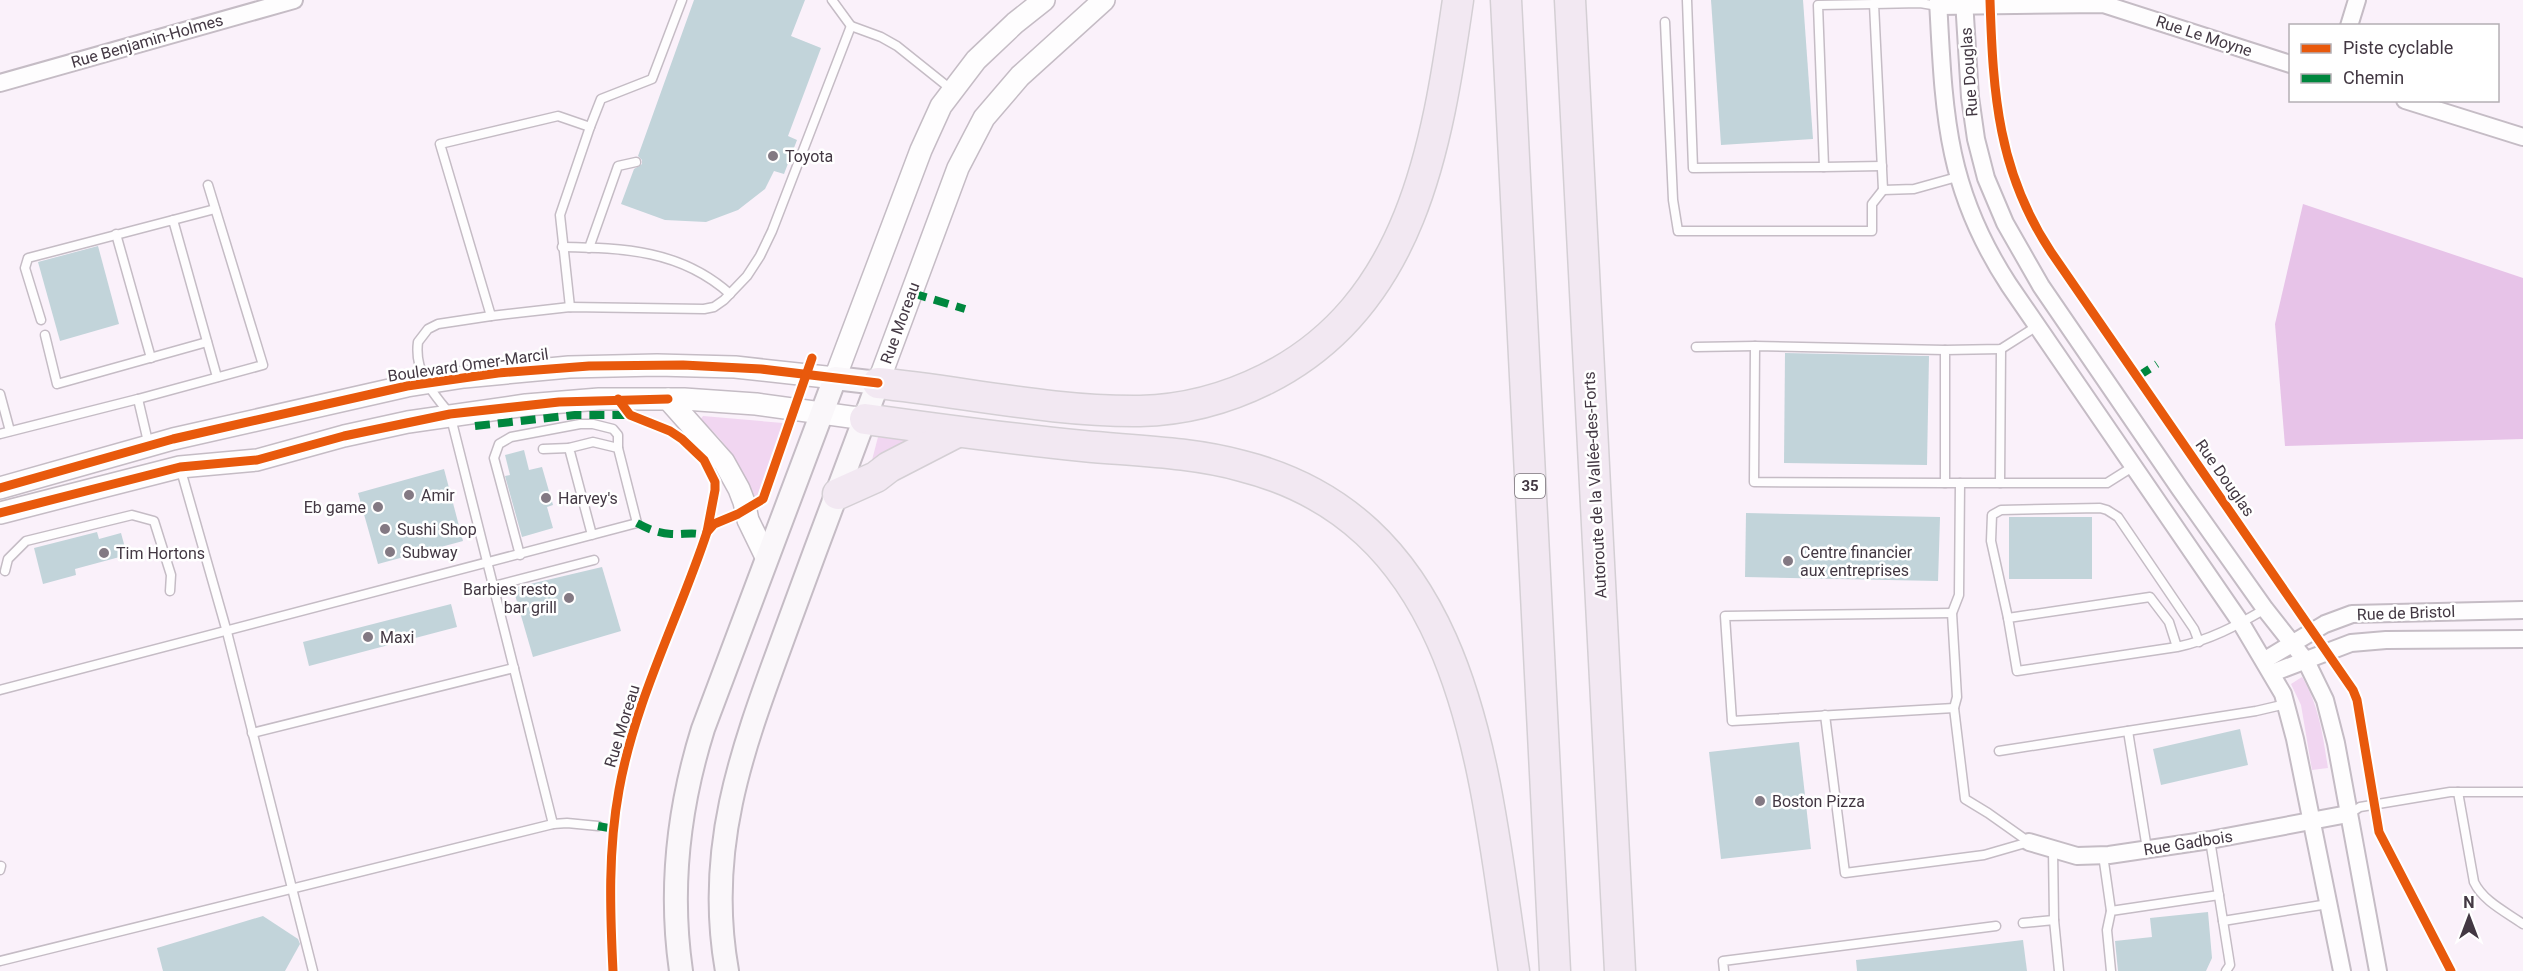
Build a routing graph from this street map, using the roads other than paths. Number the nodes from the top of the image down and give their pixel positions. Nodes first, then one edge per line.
1 (294, 0) edge
2 (682, 0) edge
3 (832, 0) edge
4 (1044, 0) edge
5 (1104, 0) edge
6 (1458, 0) edge
7 (1506, 0) edge
8 (1570, 0) edge
9 (1687, 0) edge
10 (2357, 0) edge
11 (1817, 2) edge
12 (1964, 2) edge
13 (1938, 3) edge
14 (1874, 4) junction
15 (1665, 22) dead end
16 (2350, 24) edge
17 (851, 26) junction
18 (2289, 64) edge
19 (0, 83) edge
20 (952, 90) junction
21 (2411, 102) edge
22 (590, 128) junction
23 (2523, 137) edge
24 (636, 162) dead end
25 (1882, 166) junction
26 (1824, 167) junction
27 (1957, 177) junction
28 (208, 185) dead end
29 (1882, 190) junction
30 (215, 208) junction
31 (173, 220) junction
32 (116, 234) junction
33 (562, 247) junction
34 (589, 248) junction
35 (730, 294) junction
36 (570, 307) junction
37 (491, 316) junction
38 (41, 320) dead end
39 (2037, 326) junction
40 (45, 334) dead end
41 (207, 342) junction
42 (1755, 346) junction
43 (1696, 347) dead end
44 (2001, 349) junction
45 (1945, 350) junction
46 (152, 358) junction
47 (217, 377) junction
48 (835, 378) junction
49 (425, 382) junction
50 (878, 383) junction
51 (0, 394) edge
52 (138, 399) junction
53 (668, 399) junction
54 (822, 413) junction
55 (450, 414) junction
56 (865, 419) junction
57 (10, 431) junction
58 (957, 432) junction
59 (0, 434) edge
60 (173, 440) junction
61 (149, 446) junction
62 (569, 448) junction
63 (618, 448) junction
64 (543, 449) dead end
65 (2134, 466) junction
66 (180, 467) junction
67 (1945, 483) junction
68 (1960, 483) junction
69 (2000, 483) junction
70 (0, 488) edge
71 (838, 494) junction
72 (0, 513) edge
73 (592, 535) junction
74 (520, 555) junction
75 (766, 558) junction
76 (594, 560) dead end
77 (488, 564) junction
78 (5, 571) dead end
79 (494, 586) junction
80 (170, 591) dead end
81 (2265, 609) junction
82 (2523, 610) edge
83 (1952, 613) junction
84 (2008, 618) junction
85 (2241, 623) junction
86 (227, 632) junction
87 (2523, 639) edge
88 (2199, 642) junction
89 (2292, 645) junction
90 (2176, 647) junction
91 (2306, 661) junction
92 (2269, 666) junction
93 (514, 668) junction
94 (0, 690) edge
95 (2287, 704) junction
96 (1954, 708) junction
97 (1825, 715) junction
98 (2128, 731) junction
99 (252, 733) junction
100 (1999, 751) dead end
101 (2458, 792) junction
102 (2523, 792) edge
103 (2348, 814) junction
104 (2311, 821) junction
105 (553, 824) junction
106 (598, 826) dead end
107 (2210, 840) junction
108 (2029, 842) junction
109 (2147, 849) junction
110 (2053, 850) junction
111 (2103, 855) junction
112 (292, 887) junction
113 (2219, 895) junction
114 (2328, 904) junction
115 (2111, 911) junction
116 (2054, 920) junction
117 (2223, 921) junction
118 (2023, 923) dead end
119 (2523, 924) edge
120 (1996, 926) dead end
121 (0, 962) edge
122 (313, 971) edge
123 (681, 971) edge
124 (727, 971) edge
125 (1514, 971) edge
126 (1555, 971) edge
127 (1620, 971) edge
128 (1724, 971) edge
129 (2060, 971) edge
130 (2111, 971) edge
131 (2226, 971) edge
132 (2342, 971) edge
133 (2378, 971) edge

1 - 19 street, Rue Benjamin-Holmes
2 - 22 lane
3 - 17 lane
4 - 20 street
5 - 50 street, Rue Moreau
6 - 50 highway
7 - 126 highway, 35
8 - 127 highway, Autoroute de la Vallée-des-Forts
9 - 26 lane
10 - 16 street
11 - 14 lane
11 - 26 lane
12 - 13 street, Rue Le Moyne
12 - 18 street, Rue Le Moyne
12 - 81 street, Rue Douglas
13 - 14 lane
13 - 27 street, Rue Douglas
14 - 25 lane
15 - 29 lane
17 - 20 lane
17 - 35 lane
20 - 48 street
21 - 23 street
22 - 33 lane
22 - 37 lane
24 - 34 lane
25 - 26 lane
25 - 29 lane
27 - 29 lane
27 - 39 street, Rue Douglas
28 - 30 lane
30 - 31 lane
30 - 47 lane
31 - 32 lane
31 - 41 lane
32 - 38 lane
32 - 46 lane
33 - 34 lane
33 - 36 lane
34 - 35 lane
35 - 36 lane
36 - 37 lane
37 - 49 lane
39 - 44 lane
39 - 65 street, Rue Douglas
40 - 46 lane
41 - 46 lane
41 - 47 lane
42 - 43 lane
42 - 45 lane
42 - 67 lane
44 - 45 lane
44 - 69 lane
45 - 67 lane
47 - 52 lane
48 - 49 street, Boulevard Omer-Marcil
48 - 50 main road, Boulevard Omer-Marcil
48 - 54 main road
49 - 55 lane
49 - 60 street, Boulevard Omer-Marcil
50 - 56 main road, Rue Moreau
51 - 57 lane
52 - 57 lane
52 - 61 lane
53 - 54 street
53 - 55 street
53 - 75 street
54 - 56 street
54 - 75 main road
55 - 66 street
55 - 77 lane
56 - 58 highway
56 - 71 main road, Rue Moreau
57 - 59 lane
58 - 71 highway
58 - 125 highway
60 - 61 street, Boulevard Omer-Marcil
60 - 66 street
61 - 70 street, Boulevard Omer-Marcil
62 - 63 lane
62 - 64 lane
62 - 73 lane
63 - 73 lane
63 - 74 lane
65 - 69 lane
65 - 85 street, Rue Douglas
66 - 72 street
66 - 86 lane
67 - 68 lane
68 - 69 lane
68 - 83 lane
71 - 124 main road, Rue Moreau
73 - 74 lane
74 - 77 lane
75 - 123 main road
76 - 79 lane
77 - 79 lane
77 - 86 lane
78 - 80 lane
79 - 93 lane
81 - 85 lane
81 - 89 street, Rue Douglas
82 - 89 street, Rue de Bristol
83 - 96 lane
83 - 97 lane
84 - 88 lane
84 - 90 lane
84 - 90 lane
85 - 88 lane
85 - 92 street, Rue Douglas
86 - 94 lane
86 - 99 lane
87 - 91 street, Rue de Bristol
88 - 90 lane
89 - 91 street, Rue Douglas
89 - 92 street, Rue de Bristol
91 - 92 street, Rue de Bristol
91 - 103 street, Rue Douglas
92 - 95 street, Rue Douglas
93 - 99 lane
93 - 105 lane
95 - 98 lane
95 - 104 street, Rue Douglas
96 - 97 lane
96 - 108 lane
97 - 108 lane
98 - 100 lane
98 - 109 lane
99 - 112 lane
101 - 102 lane
101 - 103 lane
101 - 119 lane
103 - 104 street, Rue Gadbois
103 - 133 street, Rue Douglas
104 - 107 street, Rue Gadbois
104 - 114 street, Rue Douglas
105 - 106 lane
105 - 112 lane
107 - 109 street, Rue Gadbois
107 - 113 lane
108 - 110 street, Rue Gadbois
109 - 111 street, Rue Gadbois
110 - 111 street, Rue Gadbois
110 - 116 lane
111 - 115 lane
112 - 121 lane
112 - 122 lane
113 - 115 lane
113 - 117 lane
114 - 117 lane
114 - 132 street, Rue Douglas
115 - 130 lane
116 - 118 lane
116 - 129 lane
117 - 131 lane
120 - 128 lane

